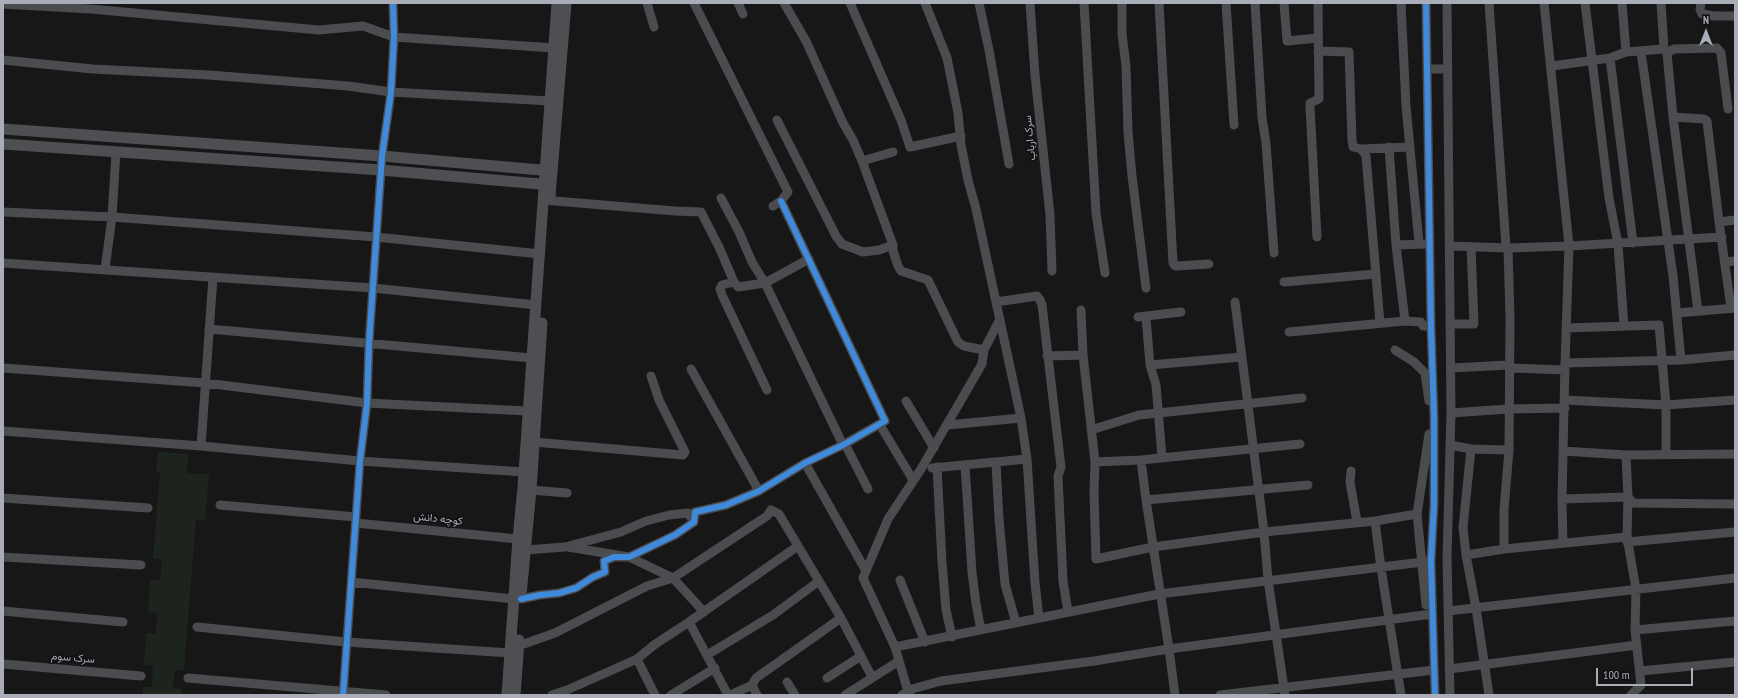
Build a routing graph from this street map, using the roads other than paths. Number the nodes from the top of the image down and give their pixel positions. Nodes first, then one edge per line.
1 (393, 3) edge
2 (557, 3) edge
3 (566, 3) edge
4 (647, 3) edge
5 (694, 3) edge
6 (738, 3) edge
7 (784, 3) edge
8 (850, 3) edge
9 (925, 3) edge
10 (979, 3) edge
11 (1030, 3) edge
12 (1084, 3) edge
13 (1122, 3) edge
14 (1159, 3) edge
15 (1226, 3) edge
16 (1255, 3) edge
17 (1284, 3) edge
18 (1318, 3) edge
19 (1401, 3) edge
20 (1426, 3) edge
21 (1447, 3) edge
22 (1489, 3) edge
23 (1544, 3) edge
24 (1585, 3) edge
25 (1622, 3) edge
26 (1661, 3) edge
27 (1701, 3) edge
28 (3, 4) edge
29 (743, 14) dead end
30 (1735, 16) edge
31 (654, 27) dead end
32 (394, 37) junction
33 (1318, 38) junction
34 (554, 48) junction
35 (1318, 51) junction
36 (1665, 51) junction
37 (1626, 52) junction
38 (1641, 52) junction
39 (1610, 58) junction
40 (3, 60) edge
41 (1593, 60) junction
42 (1552, 66) junction
43 (1428, 69) junction
44 (1448, 69) junction
45 (391, 92) junction
46 (550, 101) junction
47 (1728, 109) dead end
48 (1673, 117) junction
49 (777, 120) dead end
50 (1234, 125) dead end
51 (3, 129) edge
52 (961, 136) junction
53 (3, 144) edge
54 (1389, 147) junction
55 (1410, 147) junction
56 (1361, 150) junction
57 (116, 152) junction
58 (893, 152) dead end
59 (382, 156) junction
60 (862, 161) junction
61 (1009, 164) dead end
62 (381, 170) junction
63 (548, 171) junction
64 (548, 185) junction
65 (721, 198) dead end
66 (547, 200) junction
67 (781, 201) junction
68 (773, 206) dead end
69 (3, 212) edge
70 (112, 217) junction
71 (1735, 220) edge
72 (1719, 222) junction
73 (376, 237) junction
74 (1317, 237) dead end
75 (1722, 237) junction
76 (1689, 239) junction
77 (1668, 240) junction
78 (1419, 243) junction
79 (1633, 243) junction
80 (1431, 244) junction
81 (1618, 244) junction
82 (893, 245) junction
83 (1396, 245) junction
84 (1450, 246) junction
85 (1569, 246) junction
86 (1471, 247) junction
87 (1507, 248) junction
88 (1274, 253) dead end
89 (540, 254) junction
90 (809, 259) junction
91 (1735, 261) edge
92 (1725, 262) junction
93 (3, 263) edge
94 (1208, 264) dead end
95 (105, 269) junction
96 (1052, 271) dead end
97 (1105, 273) dead end
98 (1376, 274) junction
99 (213, 276) junction
100 (734, 282) junction
101 (1284, 282) dead end
102 (765, 283) junction
103 (373, 288) junction
104 (1146, 288) dead end
105 (996, 302) junction
106 (1235, 302) dead end
107 (536, 305) junction
108 (1733, 308) edge
109 (1081, 310) dead end
110 (1698, 311) junction
111 (1181, 312) dead end
112 (1677, 313) junction
113 (1000, 319) junction
114 (1405, 321) junction
115 (1380, 324) junction
116 (1451, 324) junction
117 (1431, 326) junction
118 (1624, 326) junction
119 (1566, 328) junction
120 (210, 329) junction
121 (1289, 332) dead end
122 (369, 343) junction
123 (984, 350) junction
124 (1395, 350) dead end
125 (1083, 355) junction
126 (1735, 355) edge
127 (1047, 356) junction
128 (1242, 357) junction
129 (532, 358) junction
130 (1663, 359) junction
131 (1681, 360) junction
132 (1150, 365) junction
133 (1509, 365) junction
134 (1565, 367) junction
135 (3, 368) edge
136 (1451, 368) junction
137 (691, 369) dead end
138 (651, 376) dead end
139 (206, 384) junction
140 (767, 390) dead end
141 (1302, 398) dead end
142 (1735, 400) edge
143 (906, 401) dead end
144 (367, 403) junction
145 (1247, 404) junction
146 (1564, 404) junction
147 (1666, 405) junction
148 (1508, 409) junction
149 (527, 411) junction
150 (1157, 413) junction
151 (1451, 413) junction
152 (1021, 418) junction
153 (880, 425) junction
154 (948, 425) junction
155 (1091, 430) junction
156 (3, 431) edge
157 (534, 442) junction
158 (1300, 444) dead end
159 (844, 445) junction
160 (201, 446) junction
161 (1450, 446) junction
162 (934, 448) junction
163 (1254, 448) junction
164 (1471, 449) junction
165 (1509, 450) junction
166 (1563, 451) junction
167 (1666, 454) junction
168 (1735, 454) edge
169 (1626, 455) junction
170 (1162, 457) junction
171 (1027, 459) junction
172 (1141, 460) junction
173 (360, 461) junction
174 (1095, 462) junction
175 (805, 463) junction
176 (996, 463) junction
177 (966, 465) junction
178 (937, 467) junction
179 (921, 469) junction
180 (1351, 471) dead end
181 (524, 472) junction
182 (913, 480) junction
183 (1308, 486) dead end
184 (868, 489) dead end
185 (531, 490) junction
186 (759, 491) junction
187 (1258, 491) junction
188 (567, 493) dead end
189 (1628, 497) junction
190 (3, 498) edge
191 (1562, 499) junction
192 (1146, 500) junction
193 (1735, 504) edge
194 (220, 505) dead end
195 (148, 508) dead end
196 (1417, 514) junction
197 (356, 520) junction
198 (1375, 521) junction
199 (694, 522) junction
200 (1357, 522) junction
201 (1264, 532) junction
202 (1735, 532) edge
203 (518, 539) junction
204 (1627, 539) junction
205 (1562, 544) junction
206 (798, 546) junction
207 (564, 547) junction
208 (1153, 547) junction
209 (1504, 549) junction
210 (525, 550) junction
211 (1466, 555) junction
212 (3, 557) edge
213 (628, 557) junction
214 (1426, 561) junction
215 (141, 565) dead end
216 (1381, 568) junction
217 (866, 571) junction
218 (673, 578) junction
219 (1735, 578) edge
220 (900, 580) dead end
221 (1268, 580) junction
222 (819, 581) junction
223 (351, 582) junction
224 (1636, 589) junction
225 (1160, 594) junction
226 (517, 599) junction
227 (1476, 608) junction
228 (3, 611) edge
229 (1448, 611) junction
230 (704, 612) junction
231 (1068, 612) junction
232 (1430, 615) junction
233 (841, 618) junction
234 (1039, 618) junction
235 (1389, 619) junction
236 (1735, 621) edge
237 (123, 622) dead end
238 (689, 622) junction
239 (1016, 623) junction
240 (197, 627) dead end
241 (981, 630) junction
242 (1635, 630) junction
243 (1276, 635) junction
244 (952, 637) junction
245 (346, 642) junction
246 (925, 642) junction
247 (1637, 645) junction
248 (895, 647) junction
249 (514, 649) junction
250 (1169, 649) junction
251 (707, 655) junction
252 (861, 656) junction
253 (637, 659) junction
254 (899, 661) junction
255 (1735, 662) edge
256 (3, 664) edge
257 (1485, 665) junction
258 (715, 668) junction
259 (1449, 669) junction
260 (1434, 670) junction
261 (1640, 670) junction
262 (1397, 674) junction
263 (141, 676) dead end
264 (872, 677) junction
265 (188, 678) dead end
266 (827, 678) dead end
267 (787, 682) dead end
268 (752, 685) junction
269 (1284, 691) edge
270 (343, 693) edge
271 (907, 694) edge
272 (386, 695) edge
273 (507, 695) edge
274 (515, 695) edge
275 (552, 695) edge
276 (655, 695) edge
277 (671, 695) edge
278 (729, 695) edge
279 (757, 695) edge
280 (795, 695) edge
281 (845, 695) edge
282 (1175, 695) edge
283 (1220, 695) edge
284 (1401, 695) edge
285 (1435, 695) edge
286 (1450, 695) edge
287 (1489, 695) edge
288 (1631, 695) edge

1 - 32 street
2 - 34 main road
3 - 63 main road
4 - 31 street
5 - 67 street
6 - 29 street
7 - 60 street
8 - 52 street
9 - 52 street
10 - 61 street
11 - 96 street, سرک ارباب
12 - 97 street
13 - 104 street
14 - 94 street
15 - 50 street
16 - 88 street
17 - 33 street
18 - 33 street
19 - 55 street
20 - 43 street
21 - 44 street
22 - 87 street
23 - 42 street
24 - 41 street
25 - 37 street
26 - 36 street
27 - 30 street
28 - 32 street
32 - 34 street
32 - 45 street
33 - 35 street
34 - 46 main road
35 - 56 street
35 - 74 street
36 - 38 street
36 - 47 street
36 - 48 street
37 - 38 street
37 - 39 street
38 - 77 street
39 - 41 street
39 - 79 street
40 - 45 street
41 - 42 street
41 - 81 street
42 - 85 street
43 - 44 street
43 - 80 street
44 - 84 street
45 - 46 street
45 - 59 street
46 - 63 main road
48 - 72 street
48 - 76 street
49 - 82 street
51 - 59 main road
52 - 105 street
53 - 57 main road
54 - 55 street
54 - 56 street
54 - 83 street
55 - 78 street
56 - 98 street
57 - 62 main road
57 - 70 street
58 - 60 street
59 - 62 street
59 - 63 main road
60 - 82 street
62 - 64 main road
62 - 73 street
63 - 64 main road
64 - 66 main road
65 - 102 street
66 - 89 main road
66 - 100 street
66 - 157 main road
67 - 68 street
67 - 90 street
69 - 70 street
70 - 73 street
70 - 95 street
71 - 72 street
72 - 75 street
73 - 89 street
73 - 103 street
75 - 76 street
75 - 92 street
76 - 77 street
76 - 110 street
77 - 79 street
77 - 112 street
78 - 80 street
78 - 83 street
79 - 81 street
80 - 117 street
81 - 85 street
81 - 118 street
82 - 123 street
83 - 114 street
84 - 86 street
84 - 116 street
85 - 87 street
85 - 119 street
86 - 87 street
86 - 116 street
87 - 133 street
89 - 107 main road
90 - 102 street
90 - 153 street
91 - 92 street
92 - 108 street
93 - 95 street
95 - 99 street
98 - 101 street
98 - 115 street
99 - 103 street
99 - 120 street
100 - 102 street
100 - 140 street
102 - 159 street
103 - 107 street
103 - 122 street
105 - 113 street
105 - 127 street
106 - 128 street
107 - 129 main road
108 - 110 street
109 - 125 street
110 - 112 street
111 - 132 street
112 - 131 street
113 - 123 street
113 - 152 street
114 - 115 street
114 - 117 street
115 - 121 street
116 - 136 street
117 - 214 street
118 - 119 street
118 - 130 street
119 - 134 street
120 - 122 street
120 - 139 street
122 - 129 street
122 - 144 street
123 - 154 street
124 - 196 street
125 - 127 street
125 - 155 street
126 - 131 street
127 - 231 street
128 - 132 street
128 - 145 street
129 - 149 main road
130 - 131 street
130 - 134 street
130 - 147 street
132 - 150 street
133 - 134 street
133 - 136 street
133 - 148 street
134 - 146 street
135 - 139 street
136 - 151 street
137 - 186 street
138 - 157 street
139 - 144 street
139 - 160 street
141 - 145 street
142 - 147 street
143 - 162 street
144 - 149 street
144 - 173 street
145 - 150 street
145 - 163 street
146 - 147 street
146 - 148 street
146 - 166 street
147 - 167 street
148 - 151 street
148 - 165 street
149 - 181 main road
150 - 155 street
150 - 170 street
151 - 161 street
152 - 154 street
152 - 171 street
153 - 159 street
153 - 182 street
154 - 162 street
155 - 174 street
156 - 160 street
157 - 185 main road
158 - 163 street
159 - 175 street
159 - 184 street
160 - 173 street
161 - 164 street
161 - 229 street
162 - 179 street
163 - 170 street
163 - 187 street
164 - 165 street
164 - 211 street
165 - 209 street
166 - 169 street
166 - 191 street
167 - 168 street
167 - 169 street
169 - 189 street
170 - 172 street
171 - 176 street
171 - 234 street
172 - 174 street
172 - 192 street
173 - 181 street
173 - 197 street
174 - 208 street
175 - 186 street
175 - 217 street
176 - 177 street
176 - 239 street
177 - 178 street
177 - 241 street
178 - 179 street
178 - 244 street
179 - 182 street
180 - 200 street
181 - 203 main road
182 - 217 street
183 - 187 street
185 - 188 street
185 - 210 main road
186 - 199 street
187 - 192 street
187 - 201 street
189 - 191 street
189 - 193 street
189 - 204 street
190 - 195 street
191 - 205 street
192 - 208 street
194 - 197 street, کوچه دانش
196 - 198 street
196 - 214 street
197 - 203 street, کوچه دانش
197 - 223 street
198 - 200 street
198 - 216 street
199 - 207 street
199 - 213 street
200 - 201 street
201 - 208 street
201 - 221 street
202 - 204 street
203 - 226 main road
204 - 205 street
204 - 224 street
205 - 209 street
206 - 218 street
206 - 222 street
206 - 230 street
207 - 210 street
207 - 213 street
208 - 225 street
209 - 211 street
210 - 226 main road
211 - 227 street
212 - 215 street
213 - 218 street
213 - 226 street
214 - 216 street
214 - 232 street
216 - 221 street
216 - 235 street
217 - 248 street
218 - 230 street
218 - 249 street
219 - 224 street
220 - 246 street
221 - 225 street
221 - 243 street
222 - 233 street
222 - 251 street
223 - 226 street
223 - 245 street
224 - 227 street
224 - 242 street
225 - 231 street
225 - 250 street
226 - 249 main road
227 - 229 street
227 - 257 street
228 - 237 street
229 - 259 street
230 - 238 street
231 - 234 street
232 - 235 street
232 - 260 street
233 - 252 street
233 - 268 street
234 - 239 street
235 - 243 street
235 - 262 street
236 - 242 street
238 - 251 street
238 - 253 street
239 - 241 street
240 - 245 street
241 - 244 street
242 - 247 street
243 - 250 street
243 - 269 street
244 - 246 street
245 - 249 street
245 - 270 street
246 - 248 street
247 - 257 street
247 - 261 street
248 - 254 street
249 - 273 main road
249 - 274 main road
250 - 271 street
250 - 282 street
251 - 258 street
252 - 264 street
252 - 266 street
253 - 275 street
253 - 276 street
254 - 264 street
254 - 271 street
255 - 261 street
256 - 263 street, سرک سوم
257 - 259 street
257 - 287 street
258 - 277 street
258 - 278 street
259 - 286 street
260 - 262 street
260 - 285 street
261 - 288 street
262 - 269 street
262 - 284 street
264 - 281 street
265 - 270 street
267 - 280 street
268 - 278 street
268 - 279 street
269 - 283 street
270 - 272 street

